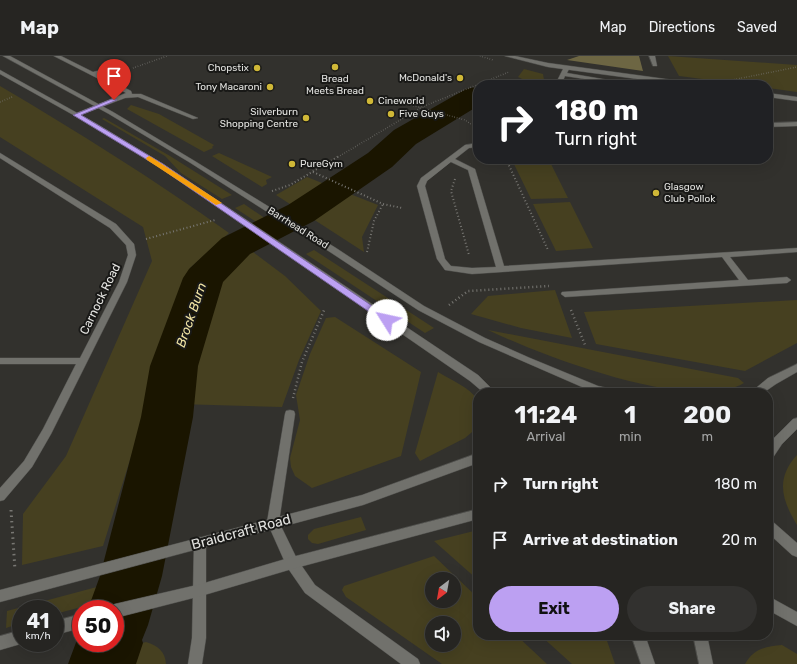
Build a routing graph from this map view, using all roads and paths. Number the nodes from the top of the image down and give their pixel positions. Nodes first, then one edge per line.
1 (6, 56) edge
2 (59, 56) edge
3 (167, 56) edge
4 (480, 56) edge
5 (508, 56) edge
6 (652, 56) edge
7 (495, 60) dead end
8 (655, 65) dead end
9 (118, 66) dead end
10 (797, 67) edge
11 (567, 68) junction
12 (516, 70) dead end
13 (0, 72) edge
14 (93, 74) junction
15 (563, 74) junction
16 (105, 80) junction
17 (487, 80) edge
18 (560, 80) edge
19 (602, 80) edge
20 (657, 80) edge
21 (732, 80) edge
22 (473, 86) edge
23 (129, 96) junction
24 (773, 96) edge
25 (12, 97) dead end
26 (797, 99) edge
27 (0, 102) edge
28 (411, 105) dead end
29 (98, 107) junction
30 (422, 107) junction
31 (76, 115) junction
32 (195, 118) dead end
33 (797, 124) edge
34 (773, 125) edge
35 (473, 126) edge
36 (473, 146) edge
37 (0, 155) edge
38 (451, 160) junction
39 (469, 167) junction
40 (313, 171) junction
41 (270, 192) dead end
42 (383, 204) junction
43 (402, 208) dead end
44 (234, 214) junction
45 (130, 244) junction
46 (797, 250) edge
47 (724, 255) junction
48 (366, 257) dead end
49 (471, 260) dead end
50 (501, 269) junction
51 (787, 280) dead end
52 (746, 283) junction
53 (565, 294) dead end
54 (325, 308) dead end
55 (0, 361) edge
56 (82, 361) junction
57 (797, 368) edge
58 (485, 388) edge
59 (594, 388) edge
60 (762, 388) edge
61 (290, 414) joint
62 (797, 422) edge
63 (773, 448) edge
64 (473, 460) edge
65 (0, 496) edge
66 (11, 510) dead end
67 (473, 515) edge
68 (273, 522) junction
69 (773, 529) edge
70 (200, 543) junction
71 (797, 551) edge
72 (292, 564) junction
73 (15, 570) dead end
74 (200, 590) junction
75 (0, 596) edge
76 (773, 606) edge
77 (124, 609) edge
78 (797, 619) edge
79 (12, 640) edge
80 (640, 640) edge
81 (701, 640) edge
82 (0, 643) edge
83 (194, 664) edge
84 (413, 664) edge
85 (648, 664) edge
86 (706, 664) edge

1 - 29 street, Barrhead Road
2 - 14 street
3 - 16 path
4 - 7 path
5 - 11 street
6 - 8 street
9 - 14 street
10 - 21 path
11 - 15 street
11 - 20 street
12 - 17 path
13 - 31 street, Barrhead Road
14 - 16 street
15 - 18 street
15 - 19 street
16 - 23 street
22 - 30 path
23 - 29 street
23 - 32 street
24 - 26 street
25 - 27 path
28 - 30 path
29 - 31 street
29 - 59 street, Barrhead Road
30 - 35 path
30 - 40 path
31 - 44 street, Barrhead Road
33 - 34 street
36 - 38 street
37 - 45 street
38 - 39 street
38 - 50 street
39 - 49 path
39 - 50 street
40 - 41 path
40 - 42 path
42 - 43 path
42 - 48 path
44 - 45 path
44 - 58 street, Barrhead Road
45 - 56 street, Carnock Road
46 - 47 street
47 - 50 street
47 - 52 street
51 - 52 street
52 - 53 street
54 - 61 path
55 - 56 street
56 - 65 street, Carnock Road
57 - 60 street
61 - 68 street
62 - 63 street
64 - 68 street, Braidcraft Road
66 - 73 path
67 - 72 street
68 - 70 street, Braidcraft Road
68 - 72 street
69 - 71 street
70 - 74 street
70 - 75 street, Braidcraft Road
72 - 74 street
72 - 84 street
74 - 77 street
74 - 83 street
76 - 78 street
79 - 82 street
80 - 85 street
81 - 86 street

